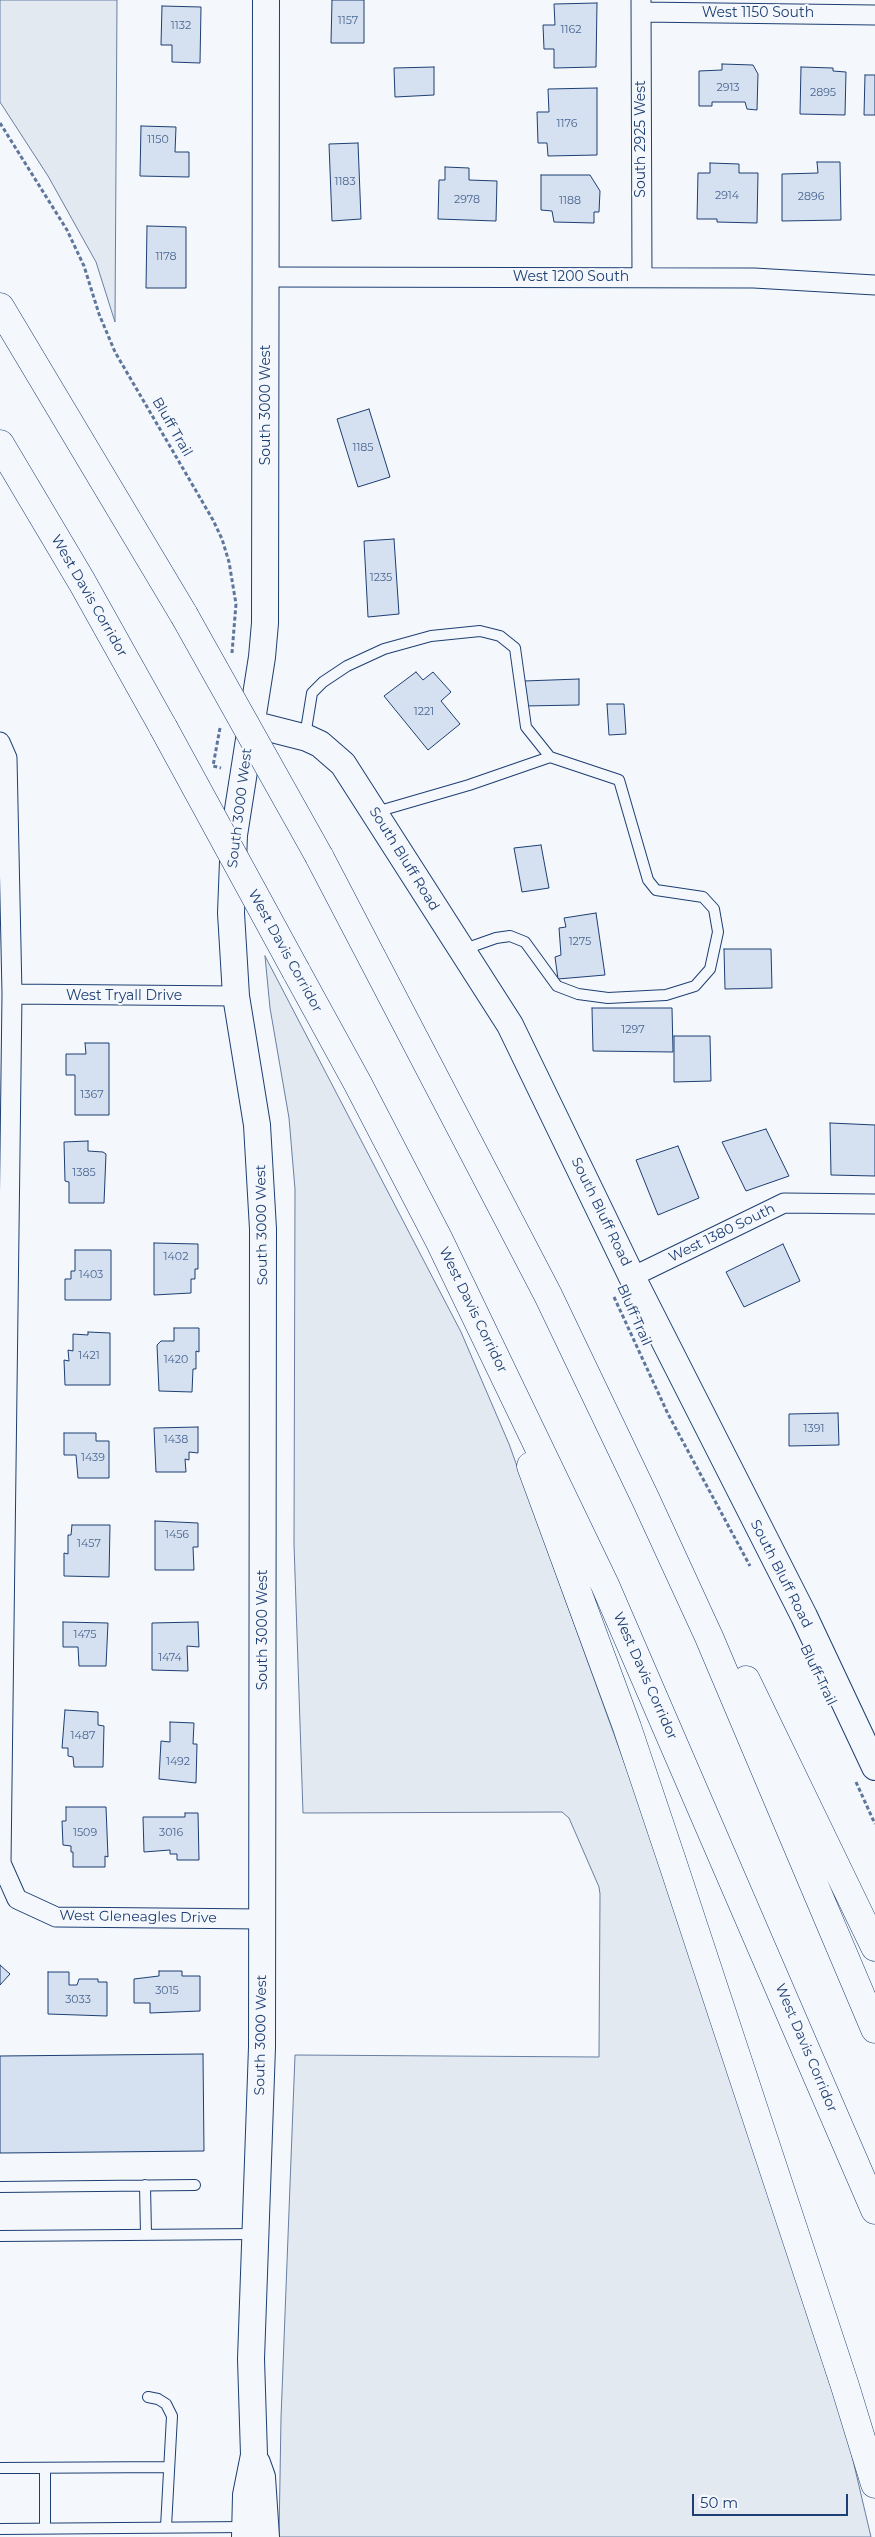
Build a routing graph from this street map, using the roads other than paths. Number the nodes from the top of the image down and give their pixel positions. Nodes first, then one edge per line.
1 (266, 0) edge
2 (641, 6) edge
3 (875, 15) edge
4 (267, 277) junction
5 (642, 278) junction
6 (875, 284) edge
7 (0, 307) edge
8 (0, 444) edge
9 (252, 724) junction
10 (305, 738) junction
11 (0, 742) edge
12 (550, 757) junction
13 (375, 813) junction
14 (462, 950) junction
15 (12, 994) junction
16 (236, 996) junction
17 (875, 1204) edge
18 (621, 1282) junction
19 (574, 1352) junction
20 (502, 1369) junction
21 (864, 1770) edge
22 (262, 1919) junction
23 (875, 1947) edge
24 (875, 2029) edge
25 (145, 2185) junction
26 (195, 2185) dead end
27 (0, 2187) edge
28 (875, 2210) edge
29 (146, 2234) junction
30 (256, 2234) junction
31 (0, 2236) edge
32 (148, 2397) dead end
33 (169, 2467) junction
34 (0, 2468) edge
35 (45, 2468) junction
36 (875, 2484) edge
37 (166, 2527) junction
38 (46, 2528) junction
39 (0, 2529) edge
40 (252, 2534) edge

1 - 4 main road, South 3000 West
2 - 3 street, West 1150 South
2 - 5 street, South 2925 West
4 - 5 street, West 1200 South
4 - 9 main road, South 3000 West
5 - 6 street, West 1200 South
7 - 19 highway, bridge
8 - 20 highway, West Davis Corridor, bridge
9 - 10 main road, South Bluff Road
9 - 16 main road, South 3000 West
10 - 12 lane
10 - 13 main road, South Bluff Road
11 - 15 street
12 - 13 lane
12 - 14 lane
13 - 14 main road, South Bluff Road
14 - 18 main road, South Bluff Road
15 - 16 street, West Tryall Drive
15 - 22 street, West Gleneagles Drive
16 - 22 main road, South 3000 West
17 - 18 street, West 1380 South
18 - 21 main road, South Bluff Road
19 - 23 highway
19 - 24 highway
20 - 28 highway, West Davis Corridor
20 - 36 highway
22 - 30 main road, South 3000 West
25 - 26 lane
25 - 27 lane
25 - 29 lane
29 - 30 lane
29 - 31 lane
30 - 40 main road, South 3000 West
32 - 33 lane
33 - 35 lane
33 - 37 lane
34 - 35 lane
35 - 38 lane
37 - 38 lane
37 - 40 lane
38 - 39 lane

